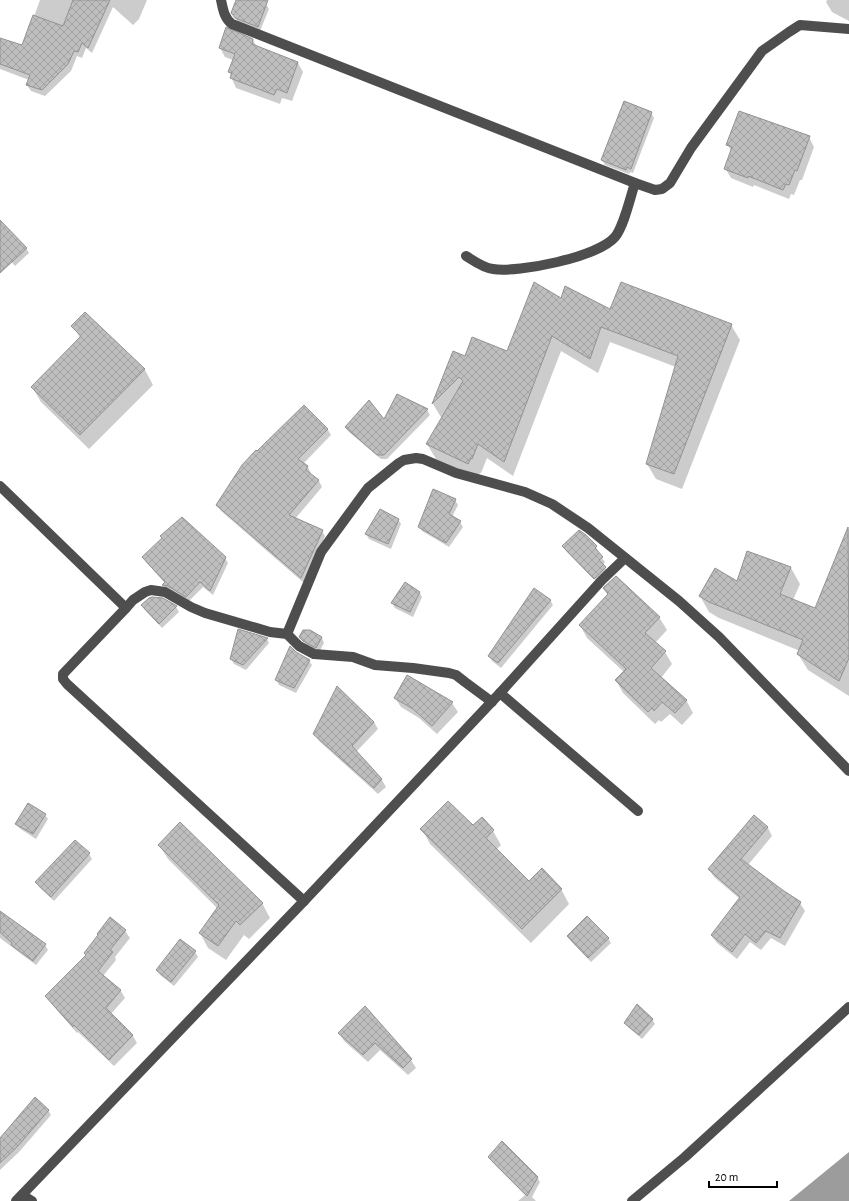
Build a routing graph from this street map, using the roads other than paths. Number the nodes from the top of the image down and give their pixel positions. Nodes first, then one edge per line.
1 (222, 0) edge
2 (849, 29) edge
3 (635, 183) junction
4 (466, 256) dead end
5 (0, 486) edge
6 (625, 558) junction
7 (126, 608) junction
8 (287, 634) junction
9 (500, 693) junction
10 (492, 702) junction
11 (849, 771) edge
12 (638, 811) dead end
13 (304, 901) junction
14 (849, 1007) edge
15 (19, 1198) edge
16 (32, 1201) edge
17 (632, 1201) edge

1 - 3 street
2 - 3 street
3 - 4 street
5 - 7 street
6 - 8 street
6 - 9 street
6 - 11 street
7 - 8 street
7 - 13 street
8 - 10 street
9 - 10 street
9 - 12 street
10 - 13 street
13 - 15 street
14 - 17 street
15 - 16 street

